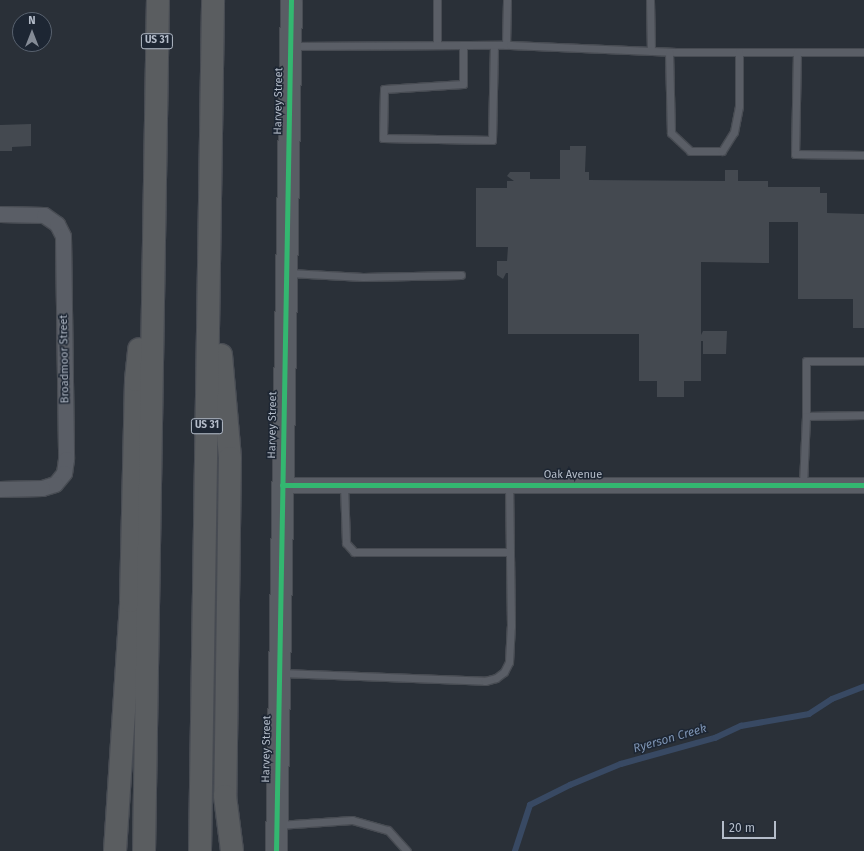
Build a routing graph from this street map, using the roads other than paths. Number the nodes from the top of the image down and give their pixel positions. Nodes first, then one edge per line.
1 (158, 0) edge
2 (213, 0) edge
3 (291, 0) edge
4 (437, 0) edge
5 (507, 0) edge
6 (650, 0) edge
7 (437, 45) junction
8 (463, 45) junction
9 (494, 45) junction
10 (506, 45) junction
11 (290, 46) junction
12 (651, 51) junction
13 (669, 52) junction
14 (739, 52) junction
15 (797, 52) junction
16 (864, 52) edge
17 (864, 155) edge
18 (154, 213) junction
19 (0, 214) edge
20 (210, 240) junction
21 (286, 273) junction
22 (461, 275) dead end
23 (864, 361) edge
24 (806, 416) junction
25 (864, 416) edge
26 (282, 485) junction
27 (344, 485) junction
28 (509, 485) junction
29 (803, 485) junction
30 (864, 485) edge
31 (0, 489) edge
32 (510, 552) junction
33 (279, 673) junction
34 (276, 825) junction
35 (115, 851) edge
36 (144, 851) edge
37 (200, 851) edge
38 (232, 851) edge
39 (276, 851) edge
40 (407, 851) edge

1 - 18 highway, US 31
2 - 20 highway, US 31
3 - 11 street, Harvey Street
4 - 7 lane
5 - 10 lane
6 - 12 lane
7 - 8 lane
7 - 11 lane
8 - 9 lane
8 - 9 lane
9 - 10 lane
10 - 12 lane
11 - 21 street, Harvey Street
12 - 13 lane
13 - 14 lane
13 - 14 lane
14 - 15 lane
15 - 16 lane
15 - 17 lane
18 - 35 highway
18 - 36 highway, US 31
19 - 31 street, Broadmoor Street
20 - 37 highway, US 31
20 - 38 highway
21 - 22 lane
21 - 26 street, Harvey Street
23 - 24 lane
24 - 25 lane
24 - 29 lane
26 - 27 street, Oak Avenue
26 - 33 street, Harvey Street
27 - 28 street, Oak Avenue
27 - 32 lane
28 - 29 street, Oak Avenue
28 - 32 lane
29 - 30 street, Oak Avenue
32 - 33 lane
33 - 34 street, Harvey Street
34 - 39 street, Harvey Street
34 - 40 lane

